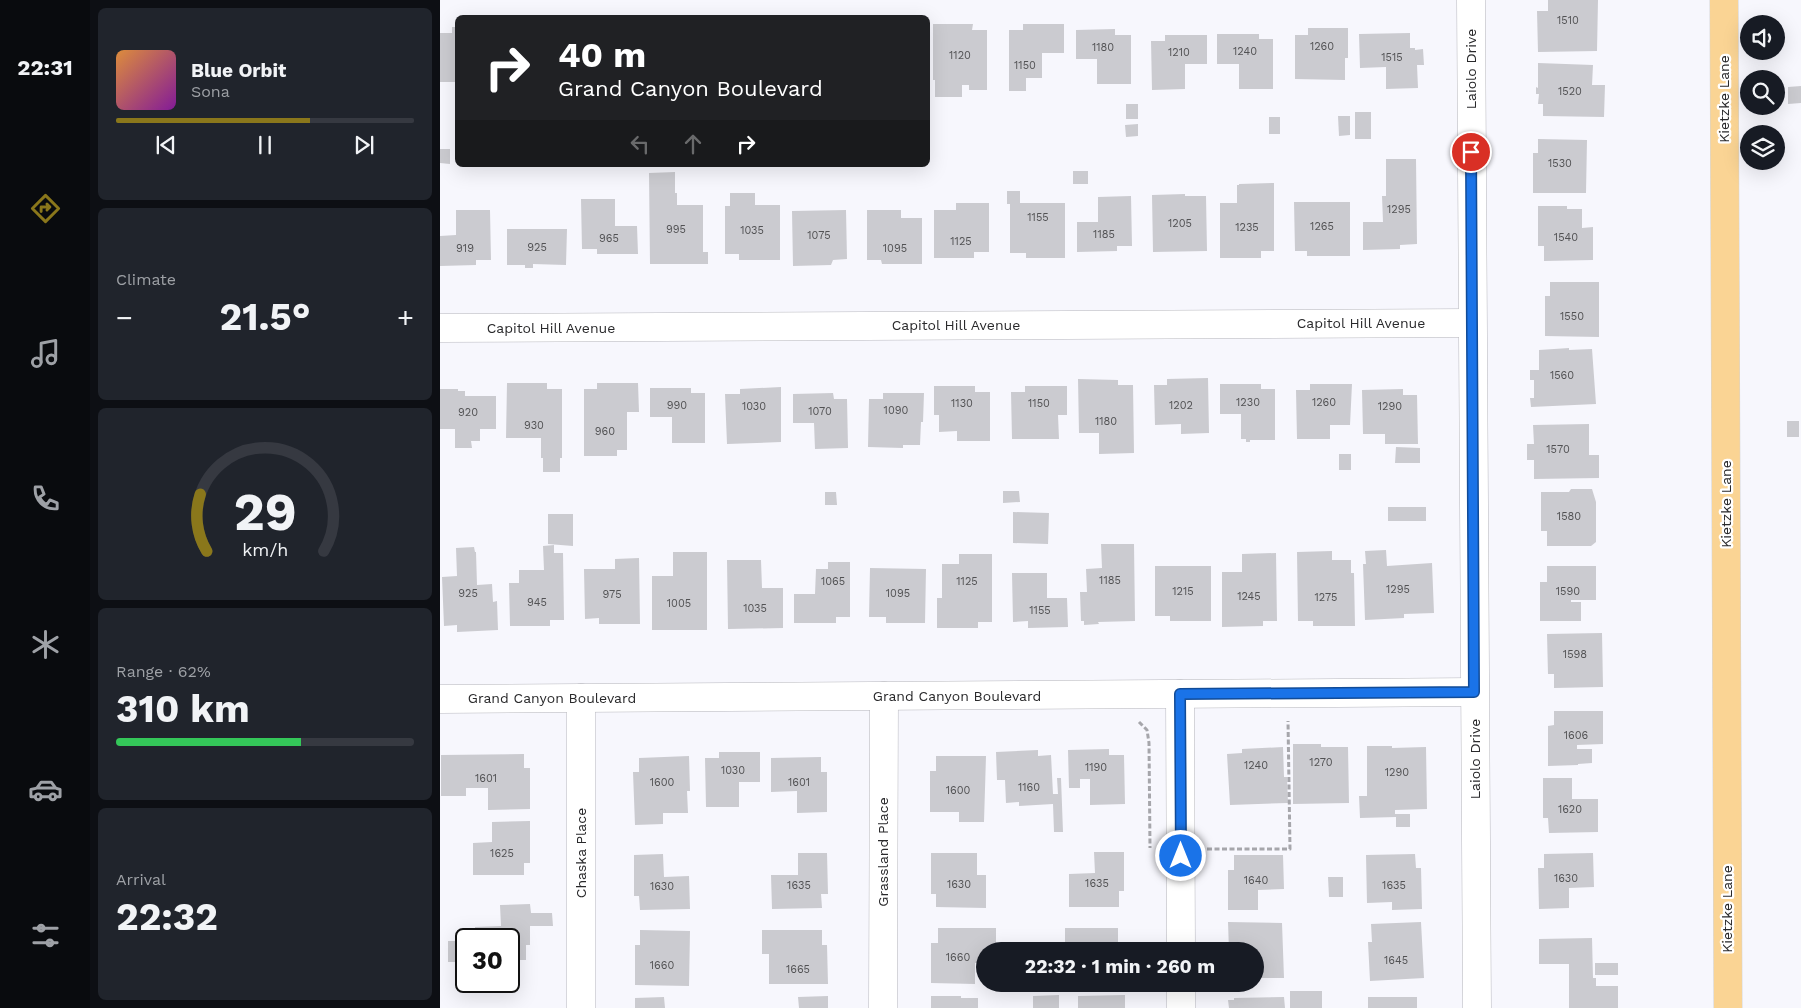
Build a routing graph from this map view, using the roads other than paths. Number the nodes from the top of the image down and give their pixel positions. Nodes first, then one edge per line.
1 (1470, 0) edge
2 (1724, 0) edge
3 (1471, 323) junction
4 (440, 328) edge
5 (1474, 692) junction
6 (1180, 694) junction
7 (884, 696) junction
8 (581, 698) junction
9 (440, 699) edge
10 (1181, 942) edge
11 (1181, 992) edge
12 (581, 1008) edge
13 (883, 1008) edge
14 (1181, 1008) edge
15 (1477, 1008) edge
16 (1728, 1008) edge

1 - 3 street, Laiolo Drive
2 - 16 main road, Kietzke Lane
3 - 4 street, Capitol Hill Avenue
3 - 5 street, Laiolo Drive
5 - 6 street, Grand Canyon Boulevard
5 - 15 street, Laiolo Drive
6 - 7 street, Grand Canyon Boulevard
6 - 10 street
7 - 8 street, Grand Canyon Boulevard
7 - 13 street, Grassland Place
8 - 9 street, Grand Canyon Boulevard
8 - 12 street, Chaska Place
11 - 14 street

